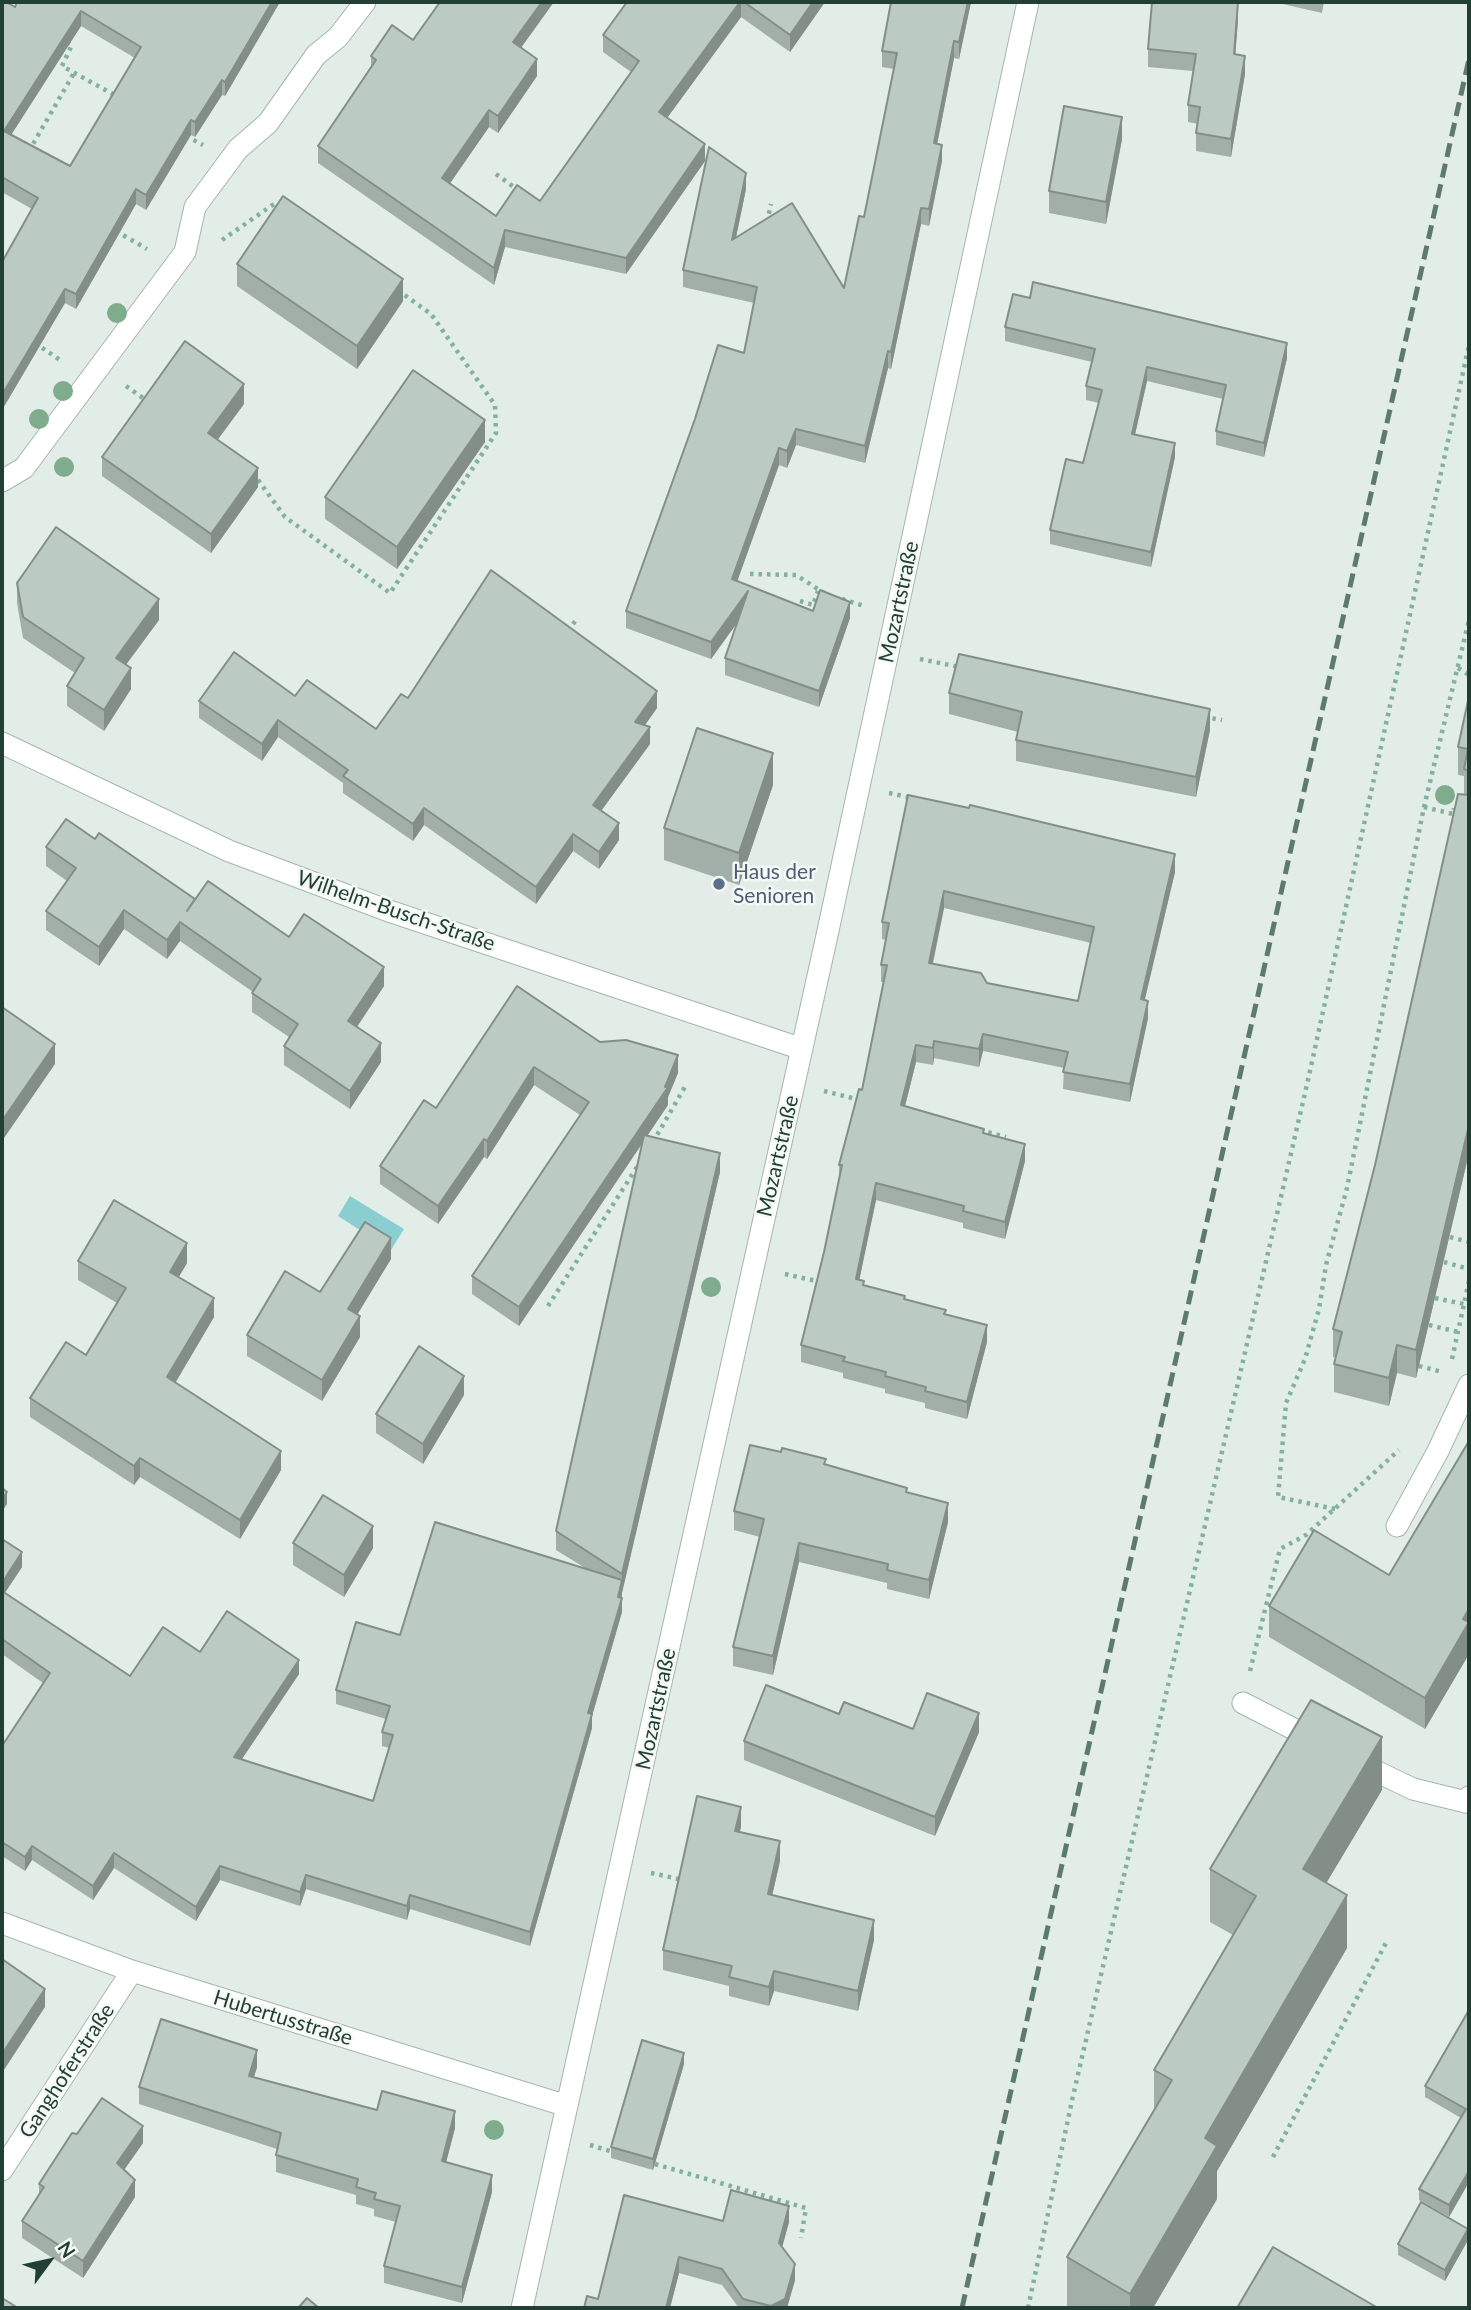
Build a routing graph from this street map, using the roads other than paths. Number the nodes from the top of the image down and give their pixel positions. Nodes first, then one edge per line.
1 (365, 2) edge
2 (1028, 2) edge
3 (2, 481) edge
4 (2, 743) edge
5 (802, 1049) junction
6 (1469, 1385) edge
7 (1397, 1526) dead end
8 (1243, 1703) road end
9 (1468, 1799) edge
10 (2, 1923) edge
11 (132, 1971) junction
12 (568, 2106) junction
13 (2, 2170) edge
14 (522, 2308) edge

1 - 3 street
2 - 5 street, Mozartstraße
4 - 5 street, Wilhelm-Busch-Straße
5 - 12 street, Mozartstraße
6 - 7 street
8 - 9 street
10 - 11 street, Hubertusstraße
11 - 12 street, Hubertusstraße
11 - 13 street, Ganghoferstraße
12 - 14 street, Mozartstraße

